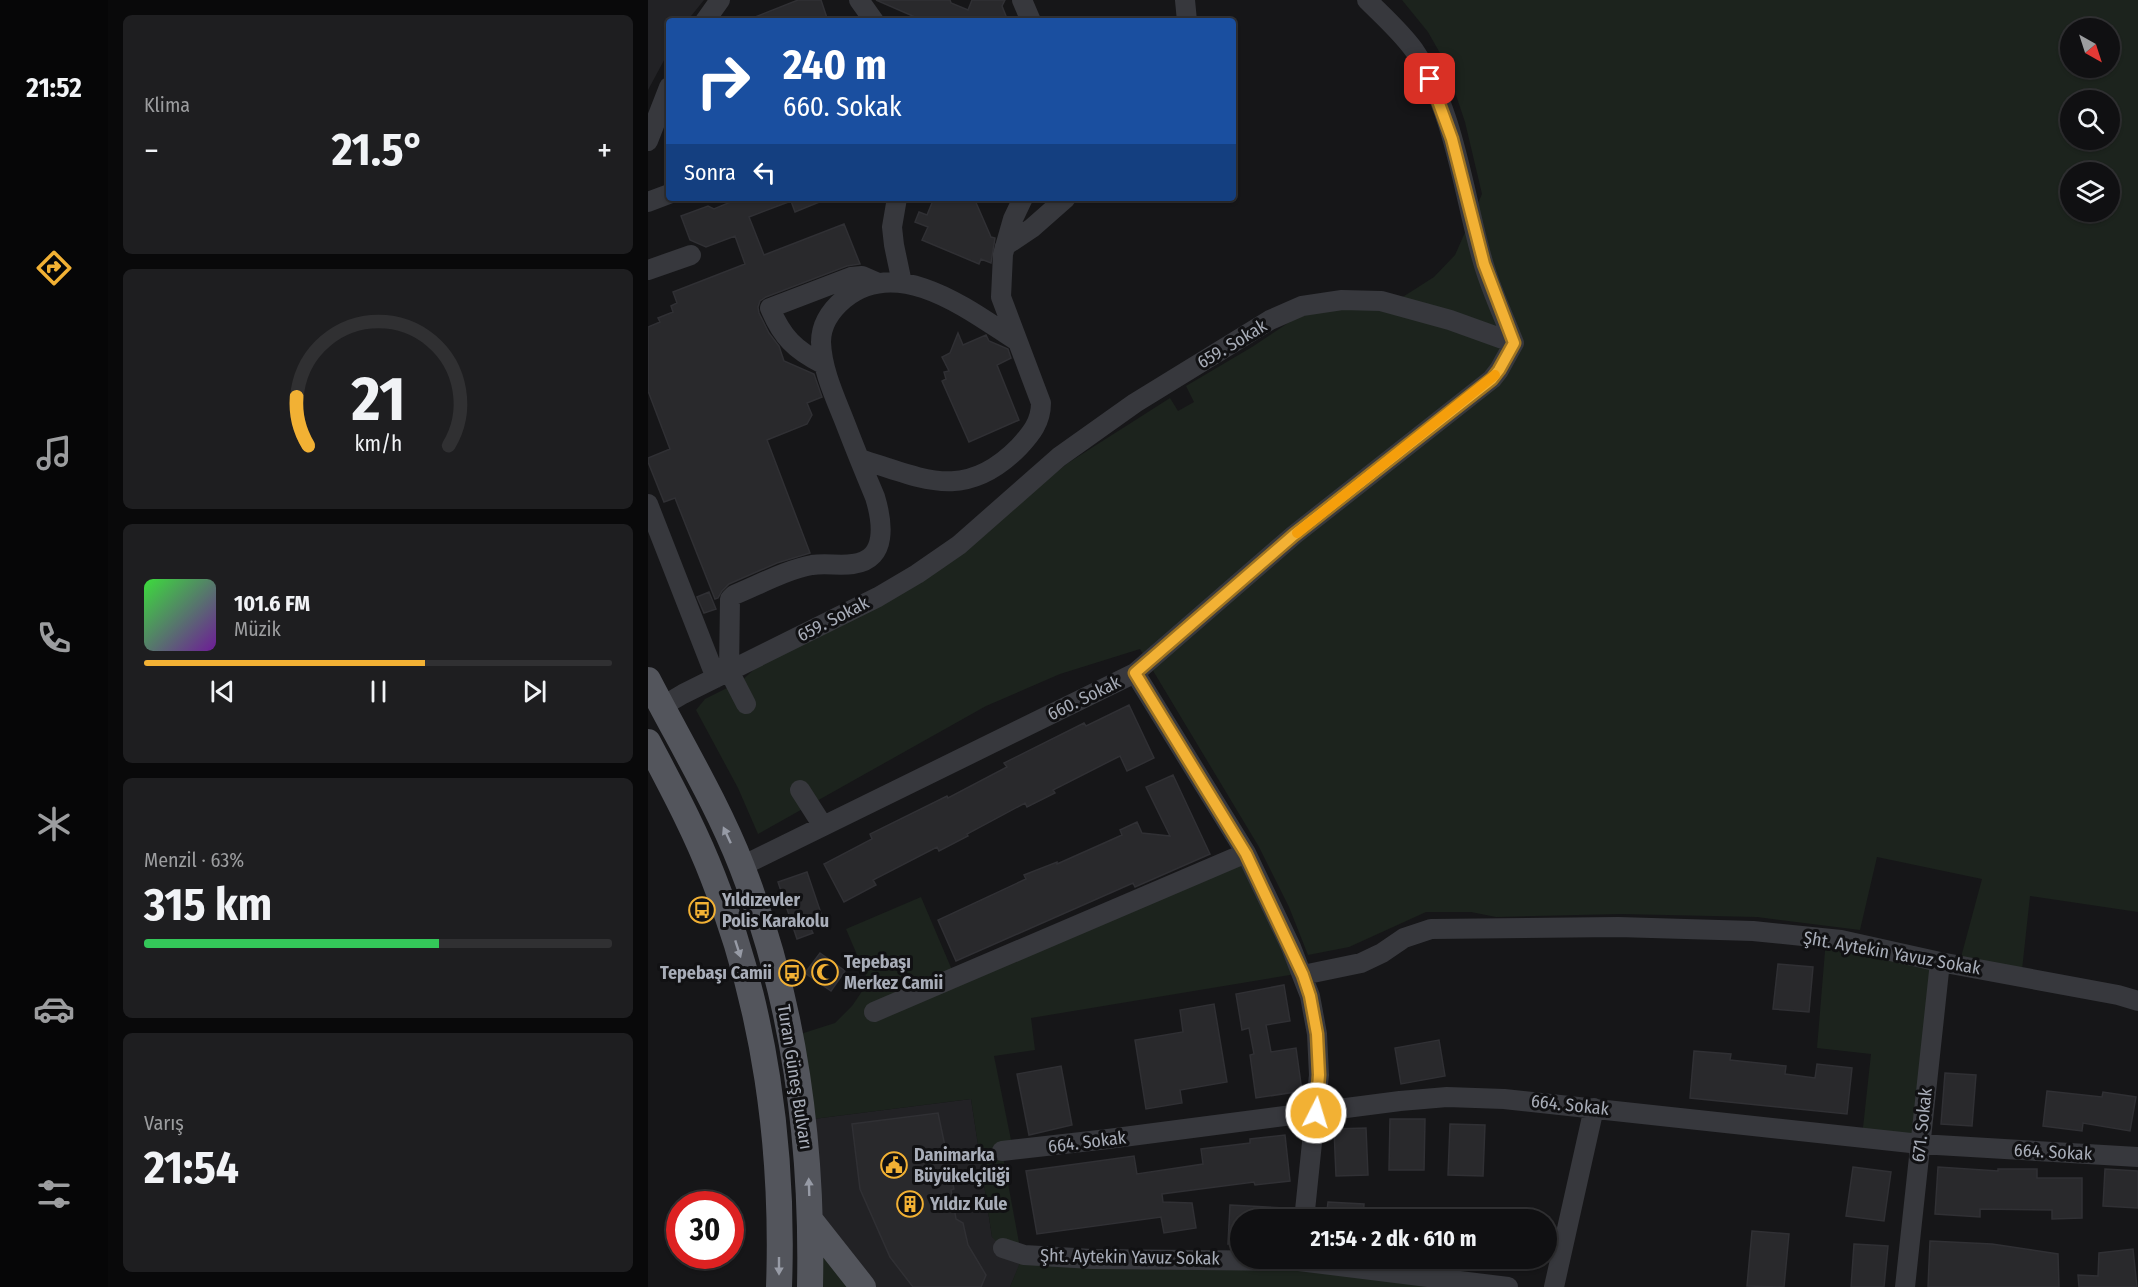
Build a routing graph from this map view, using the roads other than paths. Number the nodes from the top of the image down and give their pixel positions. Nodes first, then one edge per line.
1 (720, 0) edge
2 (859, 0) edge
3 (1022, 0) edge
4 (1185, 0) edge
5 (1367, 0) edge
6 (707, 18) edge
7 (872, 18) edge
8 (1030, 18) edge
9 (1187, 18) edge
10 (666, 100) edge
11 (662, 118) edge
12 (648, 141) edge
13 (666, 195) edge
14 (896, 201) edge
15 (1022, 201) edge
16 (1063, 201) edge
17 (648, 202) edge
18 (1005, 246) junction
19 (691, 255) dead end
20 (648, 270) edge
21 (879, 284) junction
22 (902, 284) junction
23 (1017, 341) junction
24 (1514, 343) junction
25 (823, 364) junction
26 (860, 459) junction
27 (648, 504) edge
28 (1135, 673) junction
29 (722, 674) junction
30 (648, 680) edge
31 (746, 704) dead end
32 (662, 706) junction
33 (648, 742) edge
34 (800, 790) dead end
35 (823, 826) junction
36 (1246, 854) junction
37 (742, 866) junction
38 (1940, 962) junction
39 (1303, 975) junction
40 (2138, 1001) edge
41 (874, 1012) dead end
42 (1594, 1108) junction
43 (1316, 1113) junction
44 (1920, 1144) junction
45 (1002, 1151) dead end
46 (2138, 1157) edge
47 (1305, 1209) edge
48 (811, 1221) junction
49 (1003, 1248) dead end
50 (1230, 1260) edge
51 (1369, 1269) edge
52 (779, 1287) edge
53 (810, 1287) edge
54 (863, 1287) edge
55 (1508, 1287) edge
56 (1554, 1287) edge
57 (1905, 1287) edge

1 - 6 street
2 - 7 street
3 - 8 street
4 - 9 street
5 - 24 street
10 - 11 street
11 - 12 street
13 - 17 street
14 - 22 street
15 - 18 street
16 - 18 street
18 - 23 street
19 - 20 street
21 - 22 street
21 - 25 street
21 - 25 street
22 - 23 street
23 - 26 street
24 - 28 street, 660. Sokak
24 - 29 street, 659. Sokak
25 - 26 street
26 - 29 street
27 - 29 street
28 - 35 street, 660. Sokak
28 - 36 street
29 - 31 street
29 - 32 street, 659. Sokak
30 - 32 main road, Turan Güneş Bulvarı
37 -> 32 main road, Turan Güneş Bulvarı
33 -> 52 main road, Turan Güneş Bulvarı
34 - 35 street
35 - 37 street, 660. Sokak
36 - 39 street
36 - 41 street
48 -> 37 main road, Turan Güneş Bulvarı
38 - 39 street, Şht. Aytekin Yavuz Sokak
38 - 40 street, Şht. Aytekin Yavuz Sokak
38 - 44 street, 671. Sokak
39 - 43 street
42 - 43 street, 664. Sokak
42 - 44 street, 664. Sokak
42 - 56 street
43 - 45 street, 664. Sokak
43 - 47 street
44 - 46 street, 664. Sokak
44 - 57 street, 671. Sokak
48 - 53 main road, Turan Güneş Bulvarı
48 - 54 main road
49 - 50 street, Şht. Aytekin Yavuz Sokak
51 - 55 street, Şht. Aytekin Yavuz Sokak

